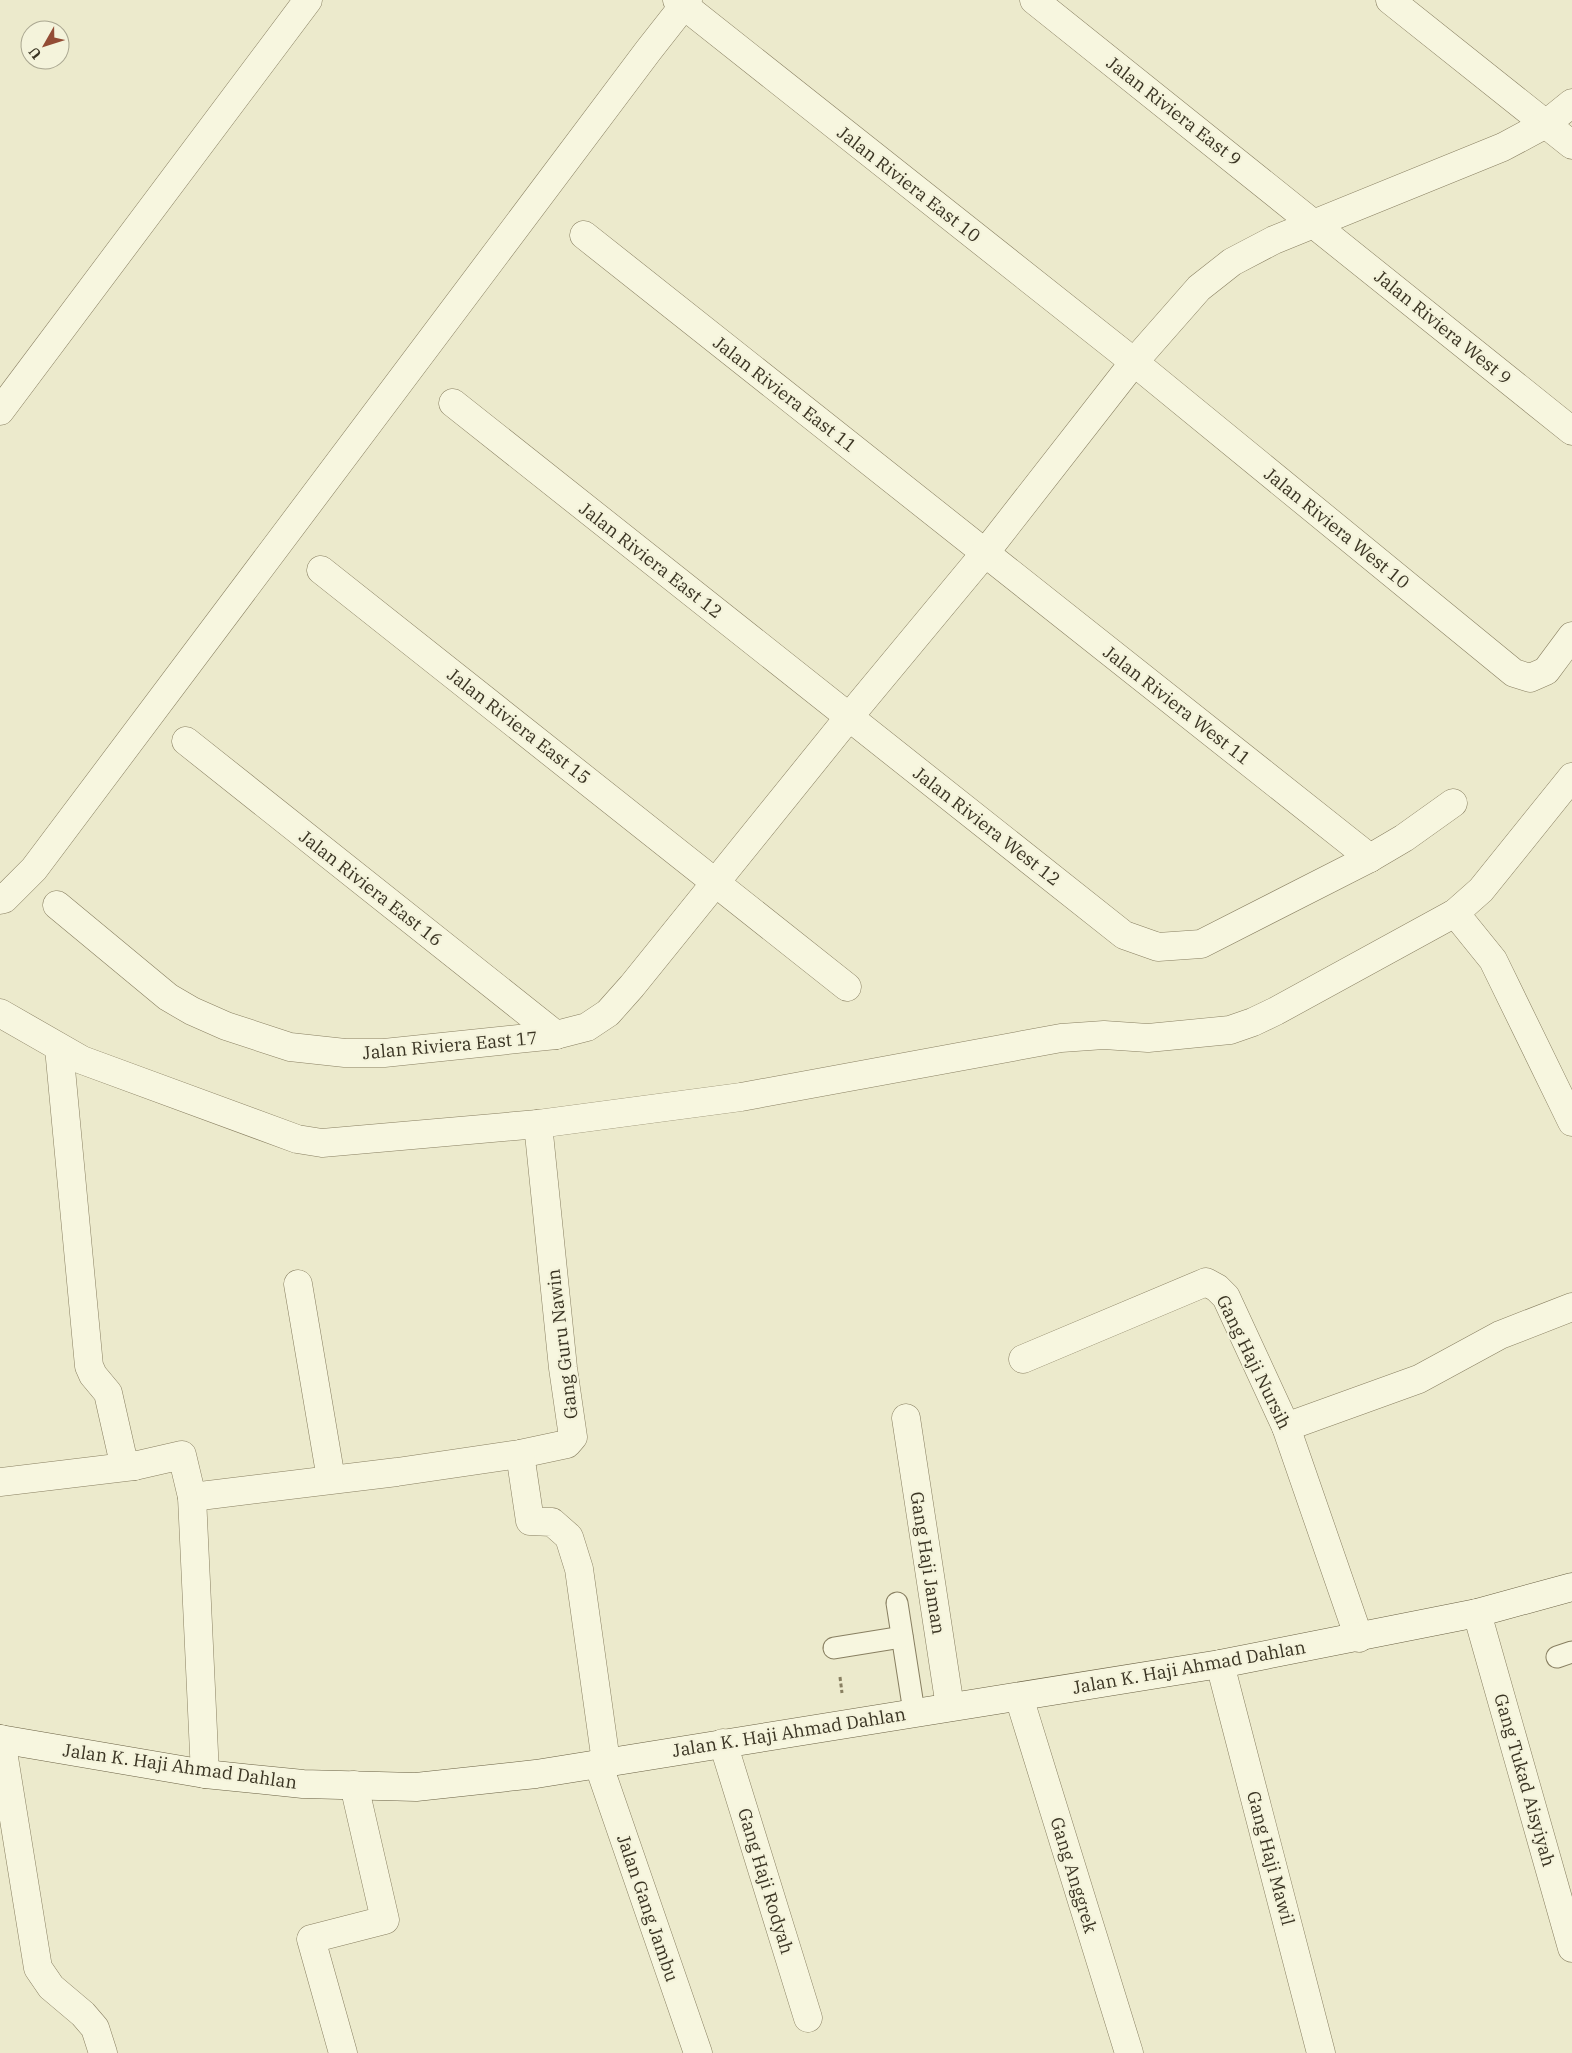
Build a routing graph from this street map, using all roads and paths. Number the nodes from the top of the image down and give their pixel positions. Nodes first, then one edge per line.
1 (308, 0) edge
2 (1034, 0) edge
3 (1390, 0) edge
4 (683, 2) edge
5 (1572, 103) edge
6 (1546, 124) junction
7 (1572, 145) edge
8 (1315, 223) junction
9 (584, 235) dead end
10 (1134, 362) junction
11 (453, 403) dead end
12 (0, 411) edge
13 (1572, 431) edge
14 (985, 553) junction
15 (321, 570) dead end
16 (1572, 636) edge
17 (849, 717) junction
18 (186, 741) dead end
19 (1572, 777) edge
20 (1453, 803) dead end
21 (1370, 858) junction
22 (716, 882) junction
23 (0, 900) edge
24 (57, 904) dead end
25 (1455, 913) junction
26 (847, 986) dead end
27 (0, 1013) edge
28 (556, 1035) junction
29 (59, 1048) junction
30 (1572, 1122) edge
31 (538, 1124) junction
32 (298, 1284) dead end
33 (1572, 1307) edge
34 (1023, 1359) dead end
35 (906, 1418) dead end
36 (1286, 1427) junction
37 (520, 1454) junction
38 (134, 1466) junction
39 (331, 1479) junction
40 (0, 1482) edge
41 (192, 1497) junction
42 (1572, 1587) edge
43 (897, 1604) dead end
44 (1477, 1613) junction
45 (902, 1637) junction
46 (1358, 1638) junction
47 (834, 1648) dead end
48 (1220, 1664) junction
49 (1019, 1697) junction
50 (950, 1707) junction
51 (914, 1712) junction
52 (0, 1739) edge
53 (722, 1743) junction
54 (602, 1762) junction
55 (205, 1774) junction
56 (354, 1785) junction
57 (1572, 1948) edge
58 (808, 2018) dead end
59 (103, 2053) edge
60 (343, 2053) edge
61 (698, 2053) edge
62 (1129, 2053) edge
63 (1321, 2053) edge

1 - 12 street
2 - 8 street, Jalan Riviera East 9
3 - 6 street
4 - 10 street, Jalan Riviera East 10
4 - 23 street
5 - 6 street, Jalan Riviera East 17
6 - 7 street
6 - 8 street, Jalan Riviera East 17
8 - 10 street, Jalan Riviera East 17
8 - 13 street, Jalan Riviera West 9
9 - 14 street, Jalan Riviera East 11
10 - 14 street, Jalan Riviera East 17
10 - 16 street, Jalan Riviera West 10
11 - 17 street, Jalan Riviera East 12
14 - 17 street, Jalan Riviera East 17
14 - 21 street, Jalan Riviera West 11
15 - 22 street, Jalan Riviera East 15
17 - 21 street, Jalan Riviera West 12
17 - 22 street, Jalan Riviera East 17
18 - 28 street, Jalan Riviera East 16
19 - 25 street
20 - 21 street, Jalan Riviera West 12
22 - 26 street, Jalan Riviera East 15
22 - 28 street, Jalan Riviera East 17
24 - 28 street, Jalan Riviera East 17
25 - 30 street
25 - 31 street
27 - 29 street
29 - 31 street
29 - 38 street
31 - 37 street, Gang Guru Nawin
32 - 39 street
33 - 36 street
34 - 36 street, Gang Haji Nursih
35 - 50 street, Gang Haji Jaman
36 - 46 street, Gang Haji Nursih
37 - 39 street, Gang Guru Nawin
37 - 54 street
38 - 40 street
38 - 41 street
39 - 41 street, Gang Guru Nawin
41 - 55 street
42 - 44 street, Jalan K. Haji Ahmad Dahlan
43 - 45 lane
44 - 46 street, Jalan K. Haji Ahmad Dahlan
44 - 57 street, Gang Tukad Aisyiyah
45 - 47 lane
45 - 51 lane
46 - 48 street, Jalan K. Haji Ahmad Dahlan
48 - 49 street, Jalan K. Haji Ahmad Dahlan
48 - 63 street, Gang Haji Mawil
49 - 50 street, Jalan K. Haji Ahmad Dahlan
49 - 62 street, Gang Anggrek
50 - 51 street, Jalan K. Haji Ahmad Dahlan
51 - 53 street, Jalan K. Haji Ahmad Dahlan
52 - 55 street, Jalan K. Haji Ahmad Dahlan
52 - 59 street
53 - 54 street, Jalan K. Haji Ahmad Dahlan
53 - 58 street, Gang Haji Rodyah
54 - 56 street, Jalan K. Haji Ahmad Dahlan
54 - 61 street, Jalan Gang Jambu
55 - 56 street, Jalan K. Haji Ahmad Dahlan
56 - 60 street

